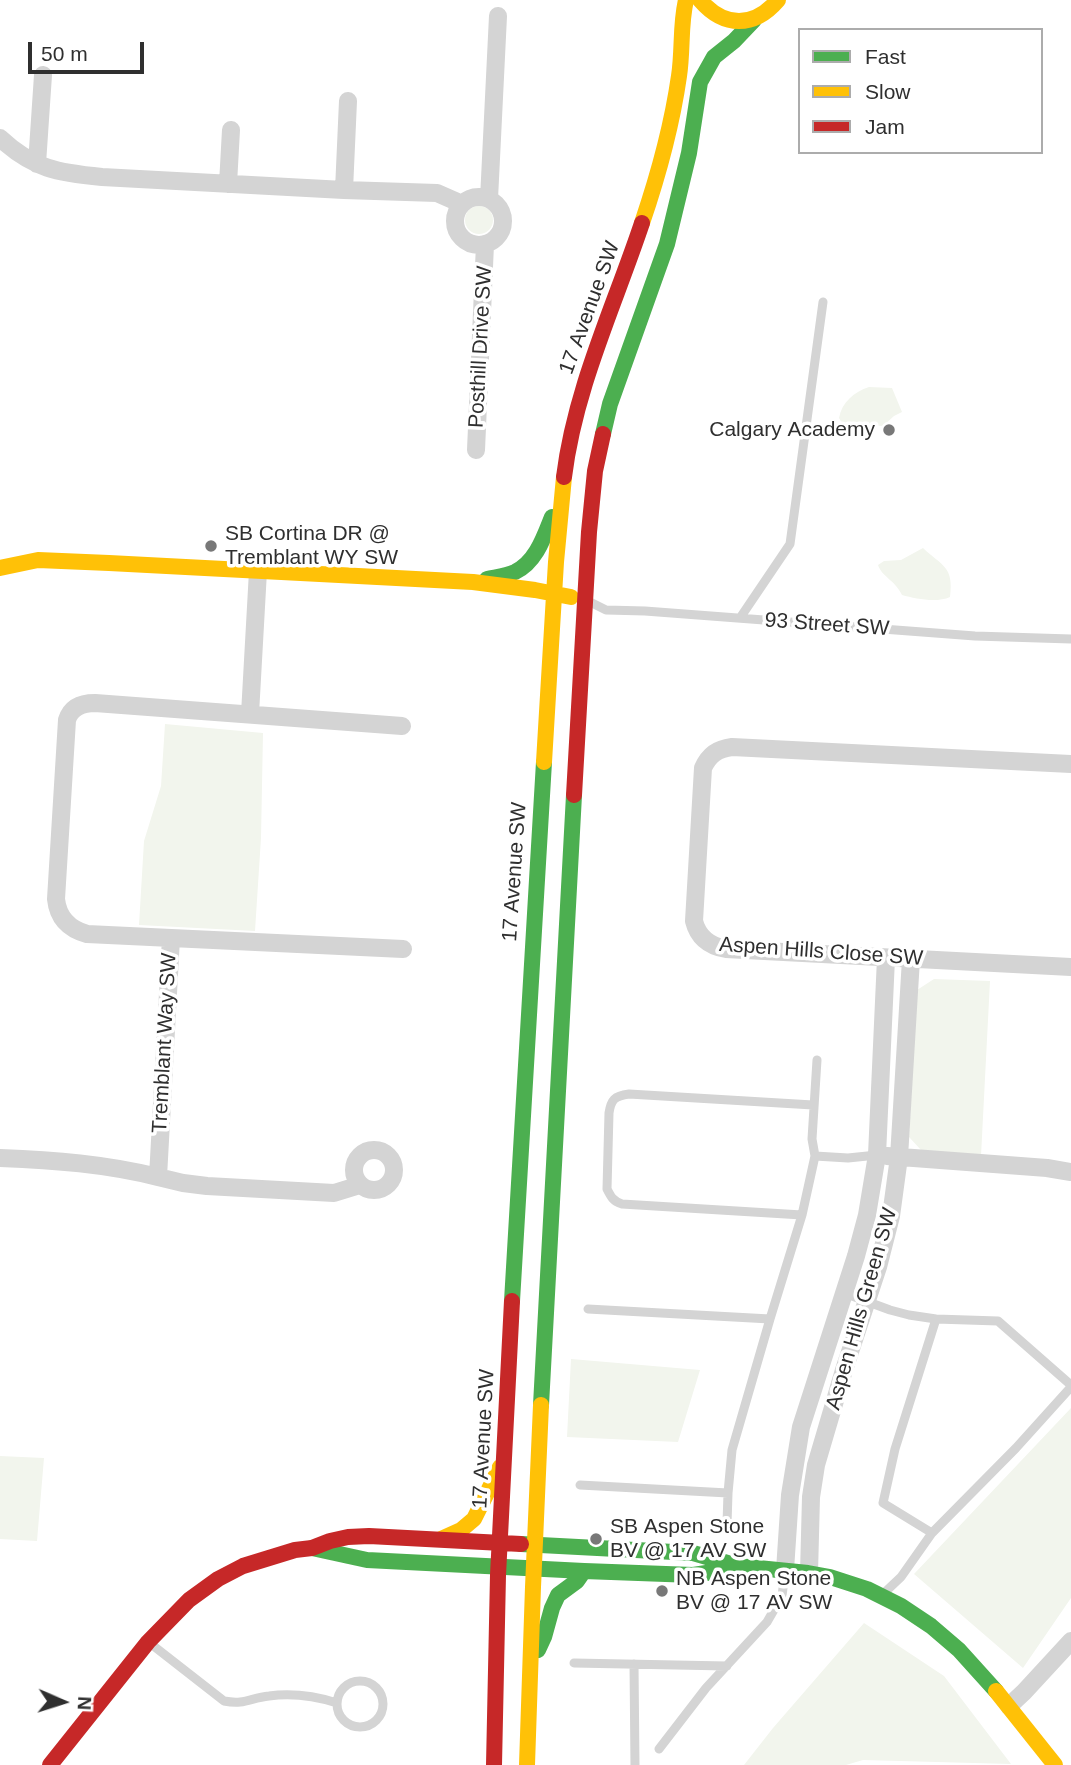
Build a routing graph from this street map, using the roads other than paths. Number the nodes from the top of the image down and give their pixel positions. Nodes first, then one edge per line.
1 (686, 0) edge
2 (700, 0) edge
3 (778, 0) edge
4 (498, 16) dead end
5 (754, 20) junction
6 (43, 75) dead end
7 (348, 101) dead end
8 (231, 130) dead end
9 (0, 138) edge
10 (37, 164) junction
11 (228, 184) junction
12 (344, 190) junction
13 (489, 199) junction
14 (462, 204) junction
15 (485, 244) junction
16 (823, 302) dead end
17 (476, 450) dead end
18 (565, 466) junction
19 (0, 568) edge
20 (258, 571) junction
21 (473, 582) junction
22 (555, 594) junction
23 (585, 599) junction
24 (740, 618) junction
25 (1071, 639) edge
26 (250, 714) junction
27 (402, 726) dead end
28 (1071, 764) edge
29 (171, 938) junction
30 (403, 949) dead end
31 (886, 958) junction
32 (911, 959) junction
33 (1071, 967) edge
34 (817, 1060) dead end
35 (813, 1105) junction
36 (877, 1155) junction
37 (815, 1156) junction
38 (899, 1157) junction
39 (0, 1158) edge
40 (1071, 1172) edge
41 (158, 1177) junction
42 (360, 1185) dead end
43 (802, 1215) junction
44 (844, 1293) junction
45 (867, 1301) junction
46 (588, 1309) dead end
47 (936, 1319) junction
48 (770, 1320) junction
49 (1071, 1386) edge
50 (503, 1459) junction
51 (580, 1485) dead end
52 (728, 1493) junction
53 (727, 1524) dead end
54 (932, 1533) junction
55 (441, 1539) junction
56 (500, 1542) junction
57 (534, 1544) junction
58 (312, 1548) junction
59 (499, 1566) junction
60 (743, 1567) junction
61 (533, 1568) junction
62 (785, 1570) junction
63 (584, 1571) junction
64 (809, 1573) junction
65 (882, 1595) junction
66 (1071, 1641) edge
67 (148, 1642) junction
68 (574, 1664) dead end
69 (634, 1664) junction
70 (529, 1665) junction
71 (726, 1666) junction
72 (337, 1703) junction
73 (1009, 1706) junction
74 (659, 1749) dead end
75 (50, 1765) edge
76 (494, 1765) edge
77 (527, 1765) edge
78 (635, 1765) edge
79 (1055, 1765) edge

1 - 18 main road, 17 Avenue SW
2 - 5 main road
3 - 5 main road
4 - 13 street
5 - 23 main road
6 - 10 street
7 - 12 street
8 - 11 street
9 - 10 street
10 - 11 street
11 - 12 street
12 - 14 street
13 - 14 street
13 - 15 street
14 - 15 street
15 - 17 street, Posthill Drive SW
16 - 24 lane
18 - 21 main road
18 - 22 main road, 17 Avenue SW
19 - 20 main road
20 - 21 main road
20 - 26 street
21 - 22 main road
22 - 23 main road
22 - 50 main road, 17 Avenue SW
23 - 24 lane, 93 Street SW
23 - 57 main road
24 - 25 lane, 93 Street SW
26 - 27 street
26 - 29 street, Tremblant Way SW
28 - 31 street, Aspen Hills Close SW
29 - 30 street
29 - 41 street, Tremblant Way SW
31 - 32 street, Aspen Hills Close SW
31 - 36 street, Aspen Hills Green SW
32 - 33 street, Aspen Hills Close SW
32 - 38 street, Aspen Hills Green SW
34 - 35 lane
35 - 37 lane
35 - 43 lane
36 - 37 lane
36 - 38 street
36 - 44 street, Aspen Hills Green SW
37 - 43 lane
38 - 40 street
38 - 45 street, Aspen Hills Green SW
39 - 41 street
41 - 42 street
43 - 48 lane
44 - 45 lane
44 - 62 street, Aspen Hills Green SW
45 - 47 lane
45 - 64 street, Aspen Hills Green SW
46 - 48 lane
47 - 49 lane
47 - 54 lane
48 - 52 lane
49 - 54 lane
50 - 55 main road
50 - 56 main road, 17 Avenue SW
51 - 52 lane
52 - 53 lane
54 - 65 lane
55 - 56 main road
55 - 58 main road
56 - 57 main road
56 - 59 main road, 17 Avenue SW
57 - 60 main road
57 - 61 main road
58 - 59 main road
58 - 67 main road
59 - 61 main road
59 - 76 main road, 17 Avenue SW
60 - 62 main road
60 - 63 main road
61 - 63 main road
61 - 70 main road
62 - 64 main road
62 - 71 lane
63 - 70 main road
64 - 65 main road
65 - 73 main road
66 - 73 street
67 - 72 lane
67 - 75 main road
68 - 69 lane
69 - 71 lane
69 - 78 lane
70 - 77 main road
71 - 74 lane
72 - 72 lane
73 - 79 main road

